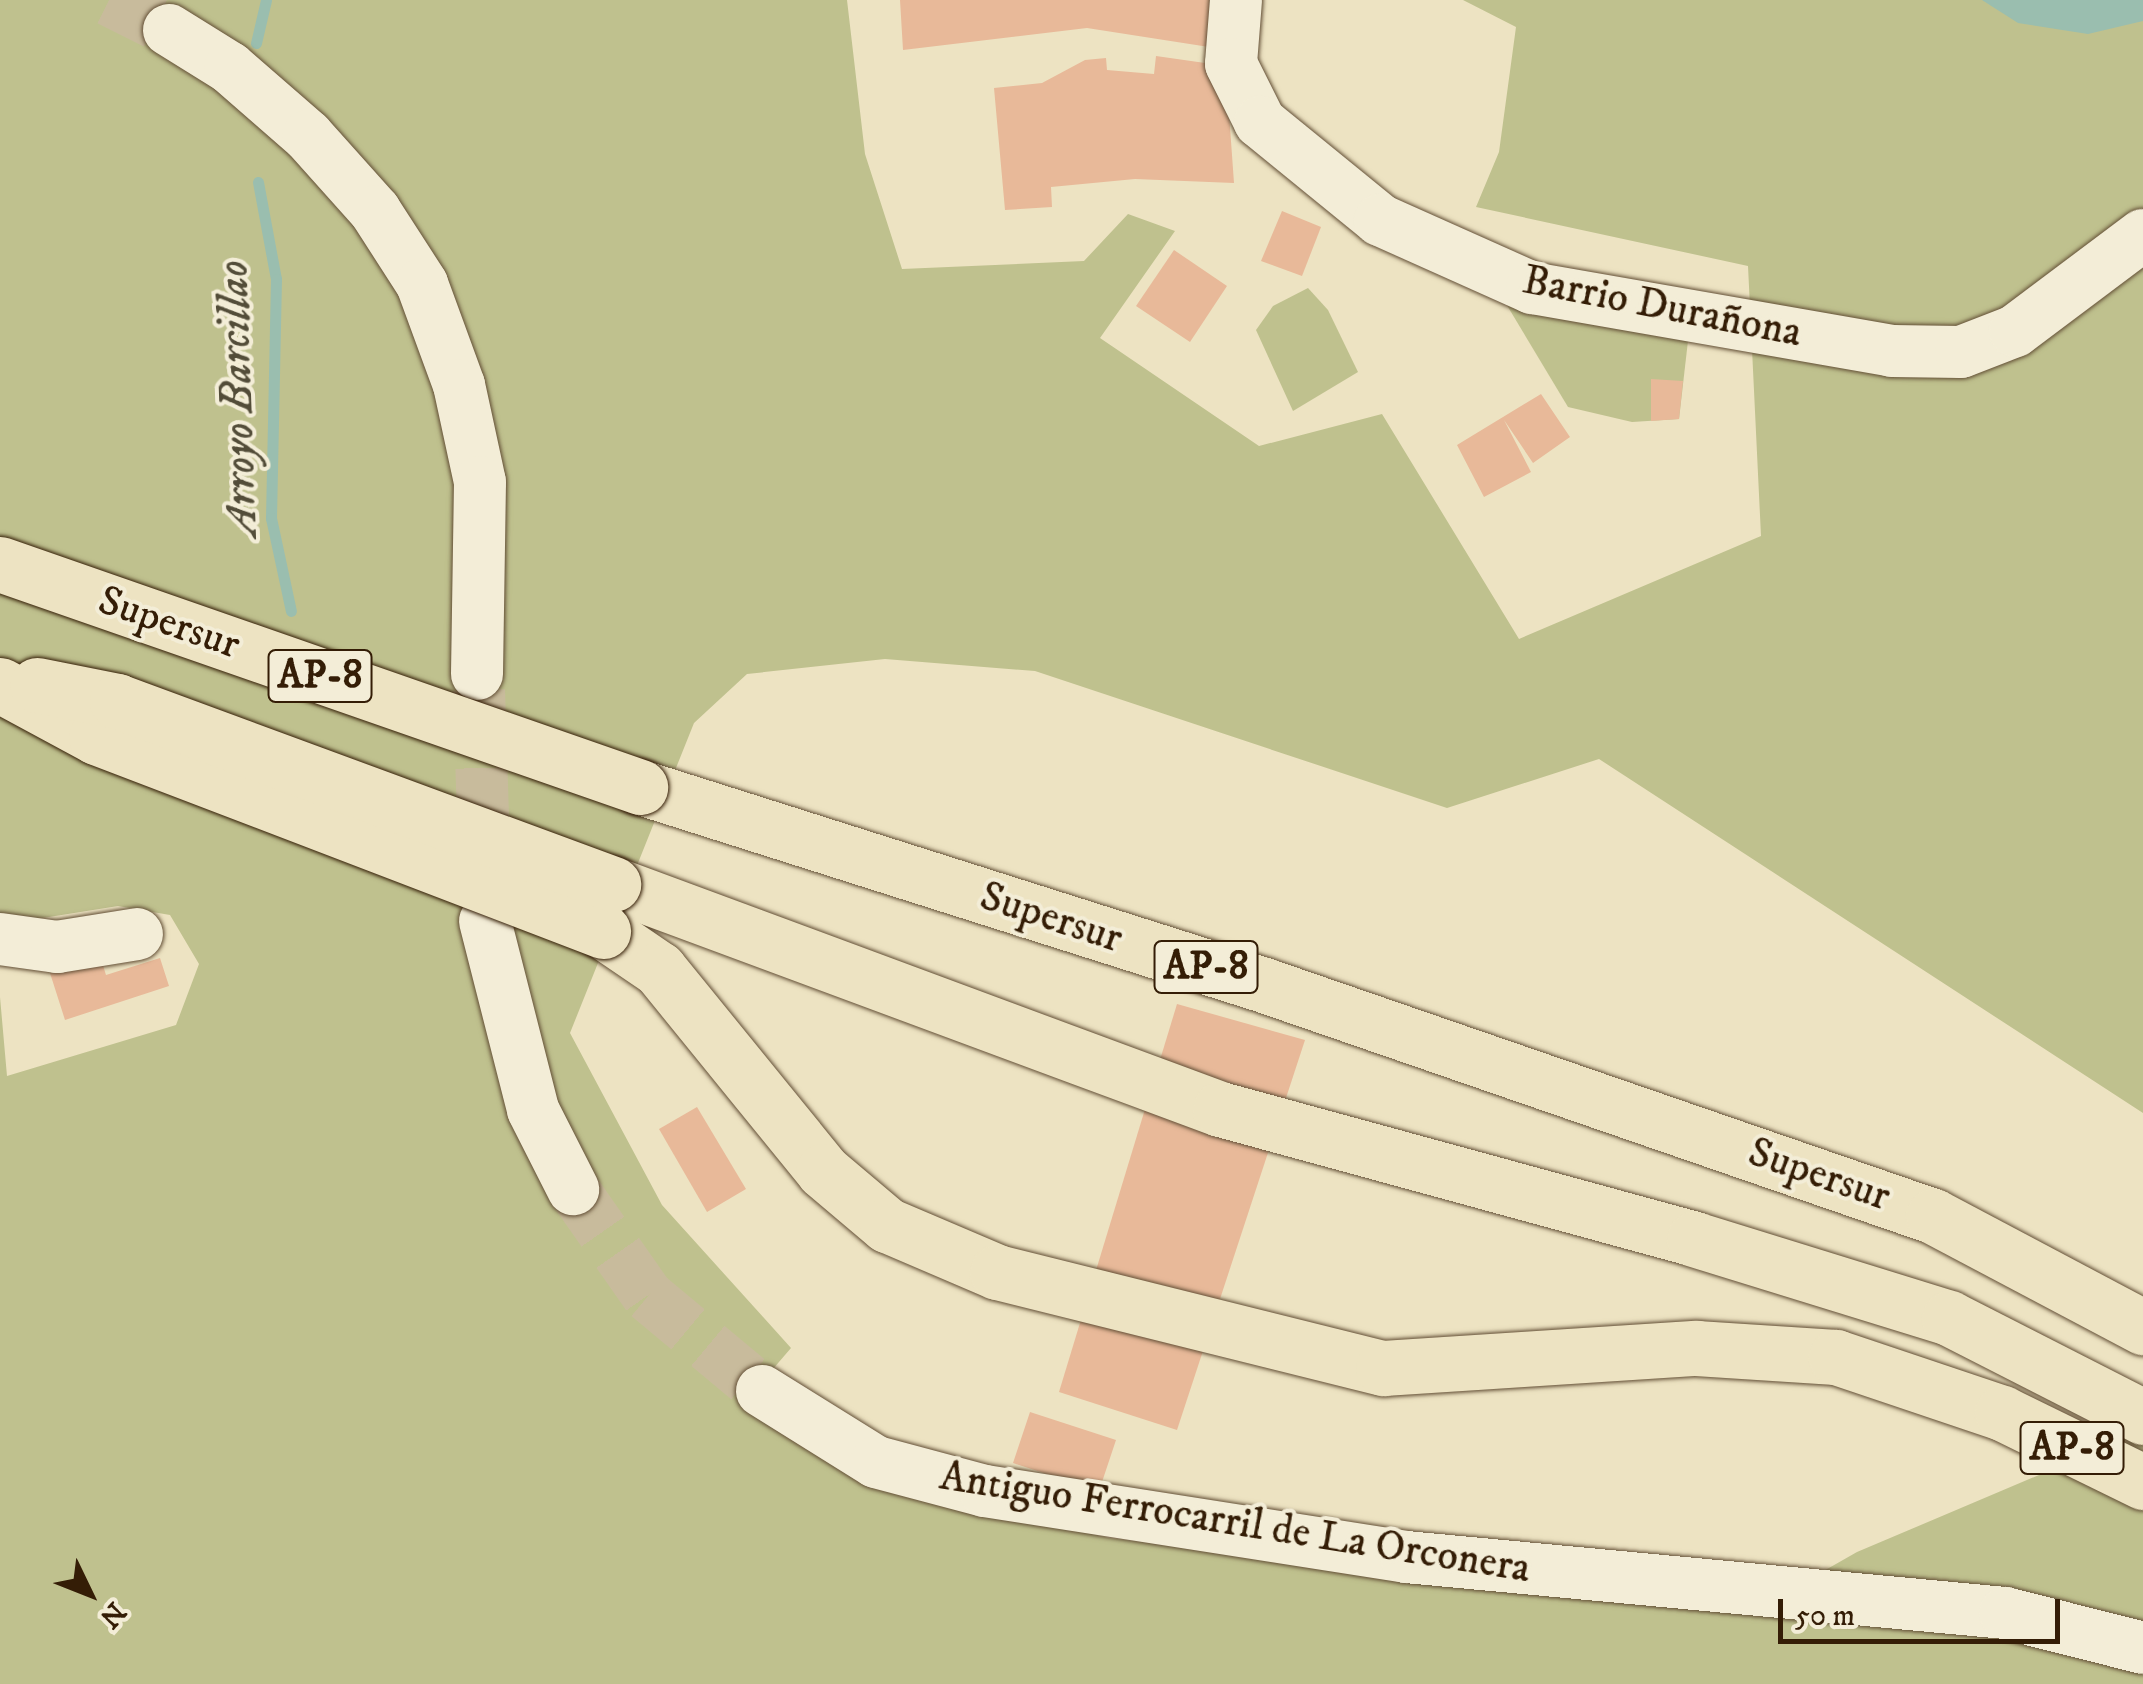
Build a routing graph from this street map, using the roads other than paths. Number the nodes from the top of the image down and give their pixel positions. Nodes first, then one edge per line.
1 (1236, 0) edge
2 (170, 30) tunnel mouth
3 (2143, 235) edge
4 (0, 564) edge
5 (478, 674) tunnel mouth
6 (0, 677) edge
7 (0, 685) edge
8 (608, 908) junction
9 (485, 921) tunnel mouth
10 (137, 934) dead end
11 (0, 939) edge
12 (572, 1189) tunnel mouth
13 (2120, 1314) edge
14 (762, 1390) tunnel mouth
15 (2143, 1417) edge
16 (2143, 1482) edge
17 (2143, 1648) edge

1 - 3 street, Barrio Durañona
2 - 5 street
4 - 13 highway, Supersur / AP-8, bridge
6 - 8 highway, AP-8, bridge
7 - 8 highway, AP-8, bridge
8 - 15 highway, AP-8
8 - 16 highway, AP-8
9 - 12 street
10 - 11 street
14 - 17 street, Antiguo Ferrocarril de La Orconera

